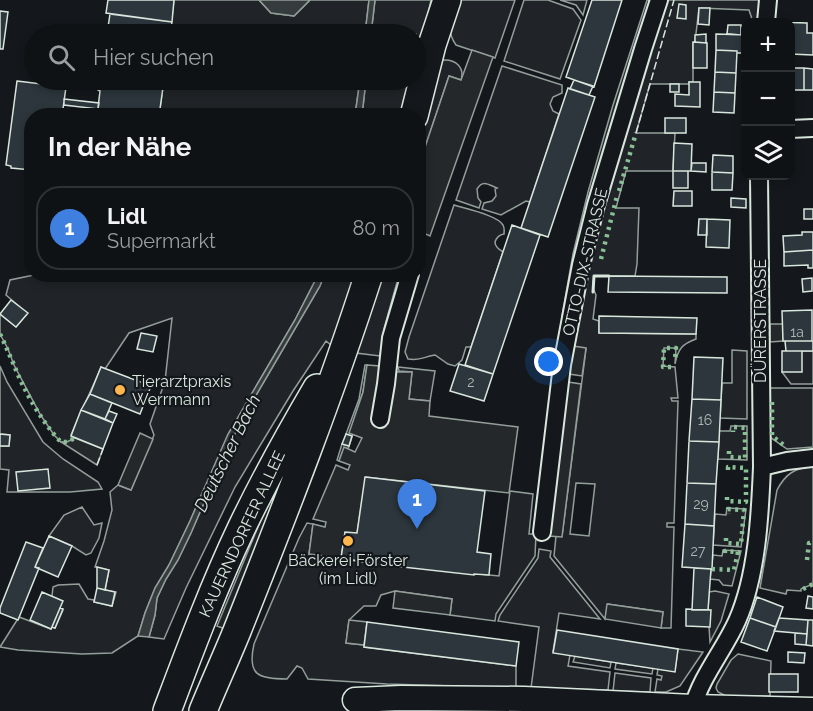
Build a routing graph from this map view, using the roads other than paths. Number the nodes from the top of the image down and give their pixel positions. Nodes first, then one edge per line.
1 (438, 0) edge
2 (447, 0) edge
3 (659, 0) edge
4 (768, 0) edge
5 (766, 18) edge
6 (432, 45) junction
7 (426, 69) edge
8 (421, 90) edge
9 (416, 108) edge
10 (813, 128) edge
11 (795, 129) edge
12 (759, 180) edge
13 (366, 282) edge
14 (408, 282) edge
15 (349, 333) junction
16 (380, 419) dead end
17 (813, 458) edge
18 (762, 467) junction
19 (542, 532) dead end
20 (355, 700) dead end
21 (679, 708) edge
22 (813, 710) edge
23 (166, 711) edge
24 (203, 711) edge

1 - 6 main road
2 - 6 main road
3 - 19 street, OTTO-DIX-STRASSE
4 - 5 street
6 - 7 main road
8 - 9 main road
10 - 11 street
12 - 18 street, DÜRERSTRASSE
13 - 15 main road, KAUERNDORFER ALLEE
14 - 16 street
15 - 23 main road, KAUERNDORFER ALLEE
15 - 24 main road, KAUERNDORFER ALLEE
17 - 18 street
18 - 21 street, DÜRERSTRASSE
20 - 21 street
21 - 22 street

